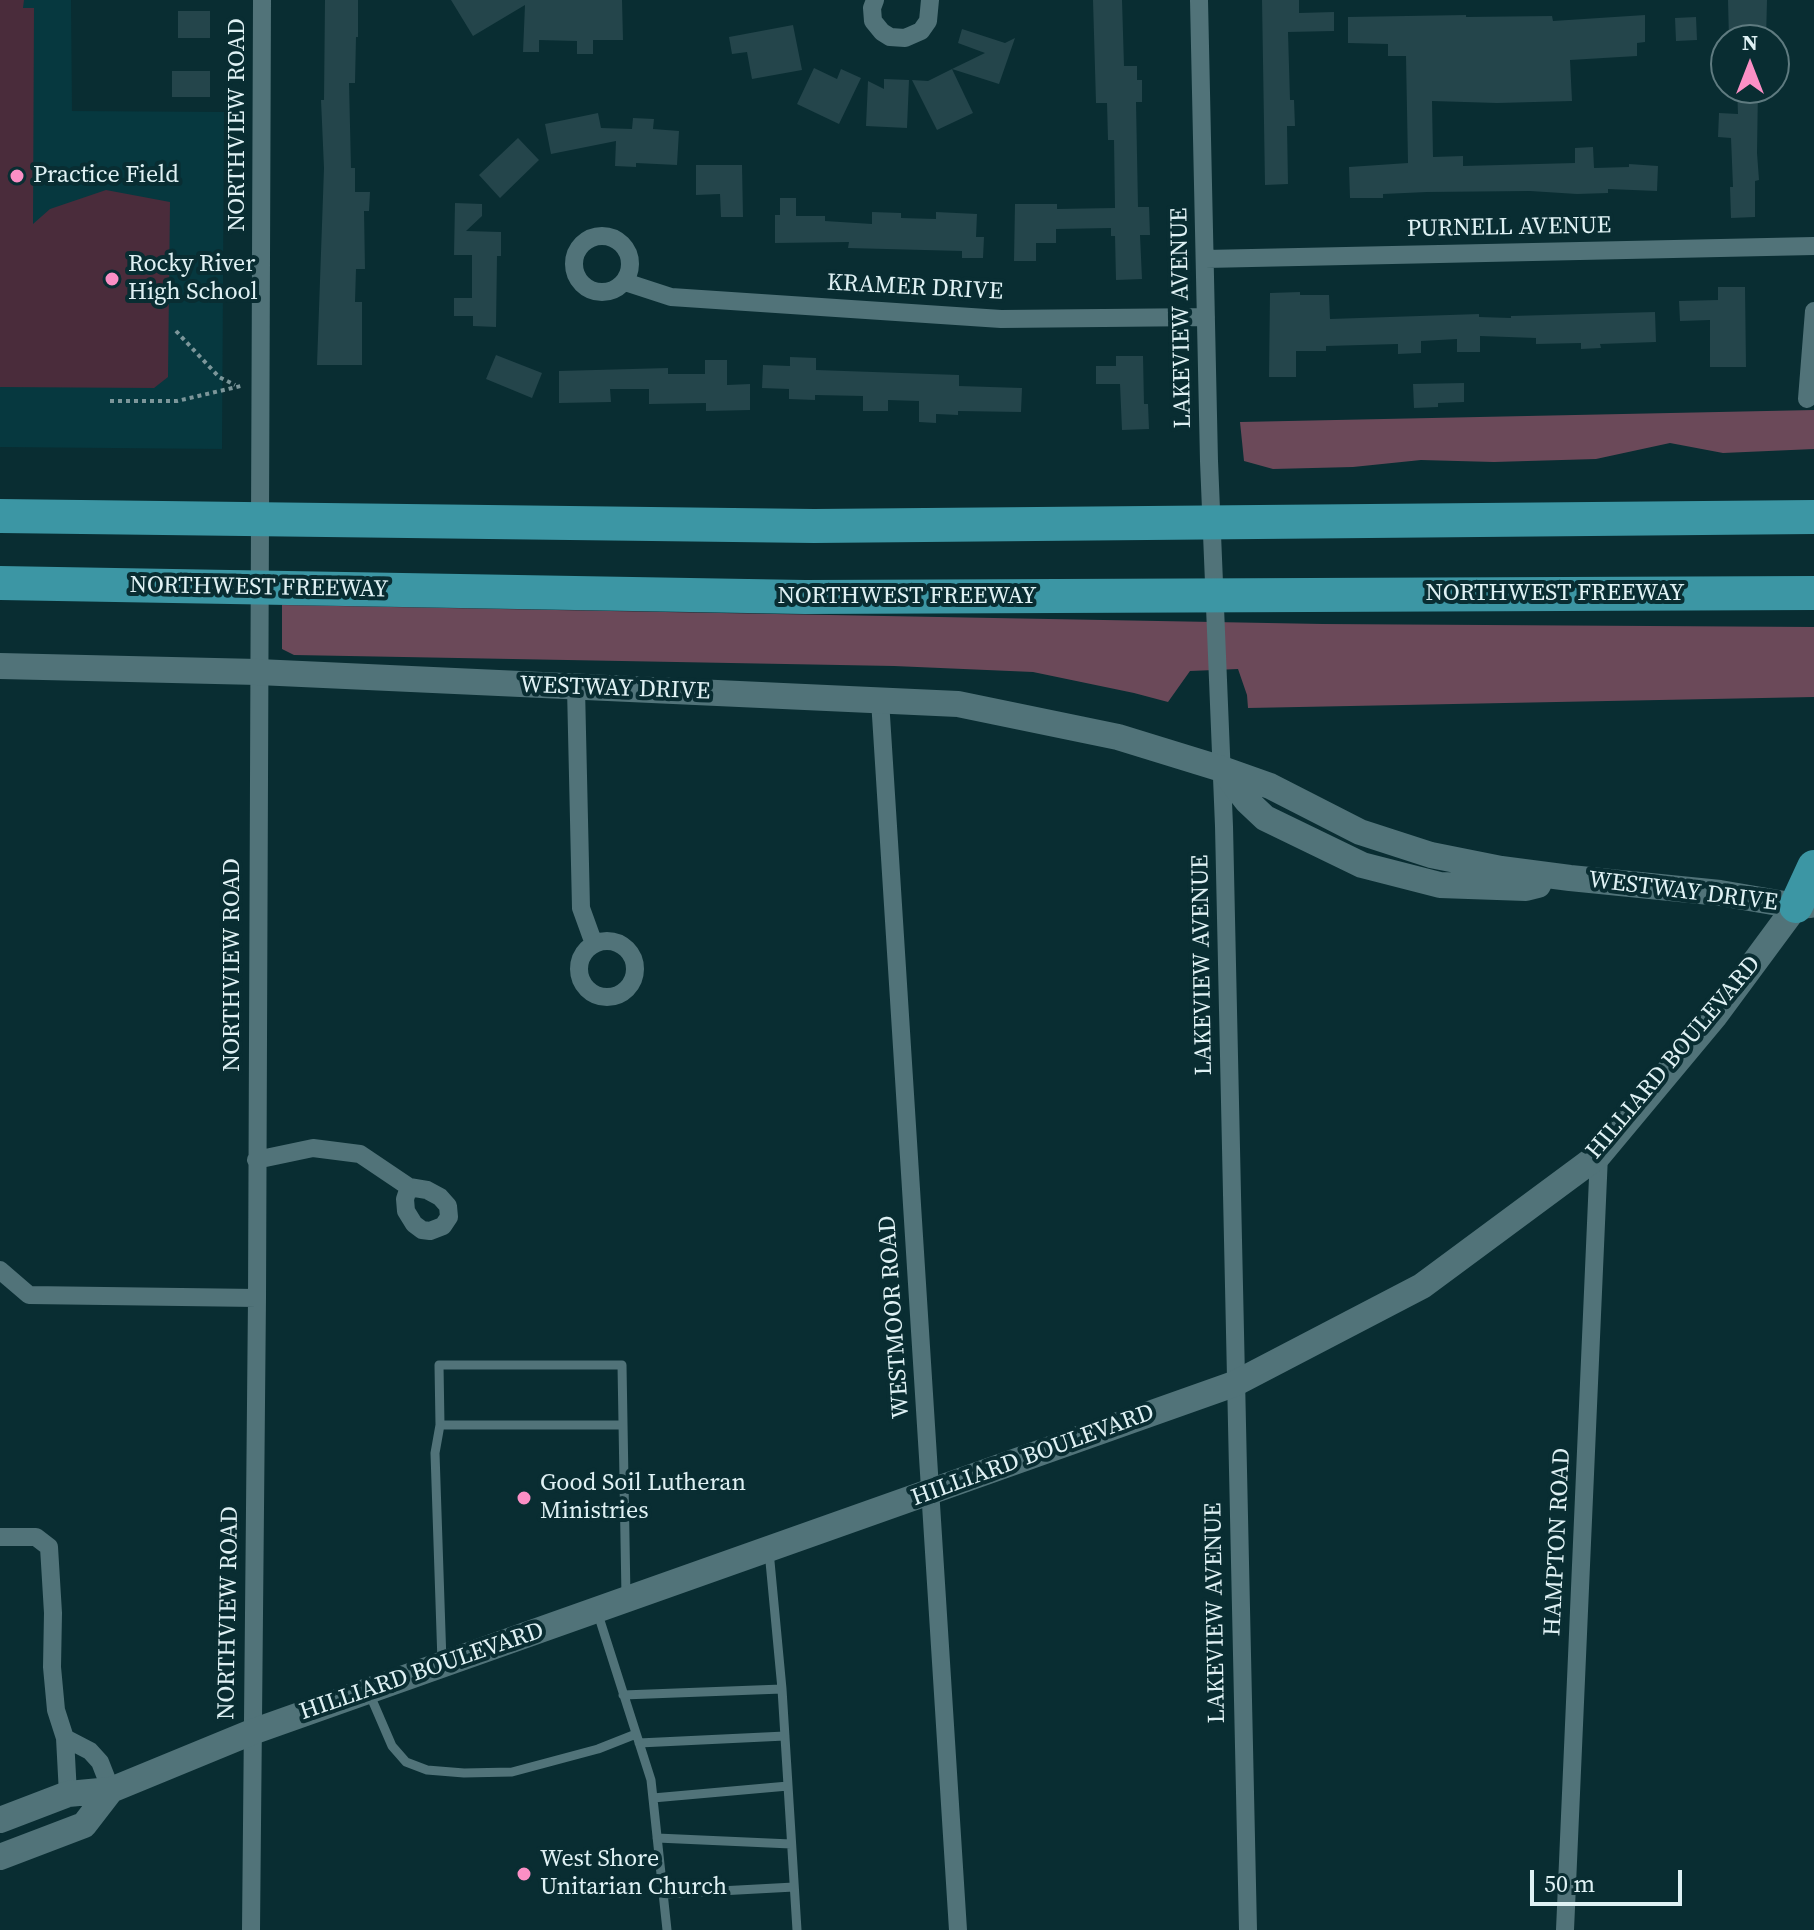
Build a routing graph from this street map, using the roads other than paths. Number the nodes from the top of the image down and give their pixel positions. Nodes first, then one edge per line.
1 (262, 0) edge
2 (875, 0) edge
3 (930, 0) edge
4 (1199, 0) edge
5 (1814, 246) edge
6 (1205, 259) junction
7 (625, 282) dead end
8 (1814, 311) edge
9 (1206, 317) junction
10 (1807, 399) dead end
11 (0, 516) edge
12 (1814, 517) edge
13 (0, 583) edge
14 (1814, 593) edge
15 (0, 666) edge
16 (258, 672) junction
17 (576, 688) junction
18 (880, 700) junction
19 (1222, 769) junction
20 (1814, 867) edge
21 (1808, 903) edge
22 (594, 944) dead end
23 (1599, 1155) junction
24 (256, 1160) junction
25 (409, 1187) dead end
26 (0, 1270) edge
27 (257, 1298) junction
28 (1234, 1384) junction
29 (440, 1425) junction
30 (623, 1425) junction
31 (930, 1494) junction
32 (0, 1537) edge
33 (769, 1551) junction
34 (626, 1601) junction
35 (597, 1611) junction
36 (442, 1665) junction
37 (782, 1689) junction
38 (368, 1692) junction
39 (623, 1695) junction
40 (252, 1732) junction
41 (785, 1736) junction
42 (65, 1738) junction
43 (637, 1738) junction
44 (788, 1786) junction
45 (111, 1790) junction
46 (68, 1794) junction
47 (653, 1798) junction
48 (0, 1820) edge
49 (657, 1838) junction
50 (791, 1844) junction
51 (0, 1857) edge
52 (794, 1887) junction
53 (664, 1894) junction
54 (251, 1930) edge
55 (669, 1930) edge
56 (797, 1930) edge
57 (958, 1930) edge
58 (1248, 1930) edge
59 (1565, 1930) edge

1 - 16 street, NORTHVIEW ROAD
2 - 3 street
4 - 6 street, LAKEVIEW AVENUE
5 - 6 street, PURNELL AVENUE
6 - 9 street, LAKEVIEW AVENUE
7 - 9 street, KRAMER DRIVE
8 - 10 street
9 - 19 street, LAKEVIEW AVENUE
11 - 12 highway
13 - 14 highway, NORTHWEST FREEWAY
15 - 16 main road, WESTWAY DRIVE
16 - 17 main road, WESTWAY DRIVE
16 - 24 street, NORTHVIEW ROAD
17 - 18 main road, WESTWAY DRIVE
17 - 22 street
18 - 19 main road, WESTWAY DRIVE
18 - 31 street, WESTMOOR ROAD
19 - 21 main road, WESTWAY DRIVE
19 - 28 street, LAKEVIEW AVENUE
20 - 21 highway
21 - 23 main road, HILLIARD BOULEVARD
23 - 28 main road, HILLIARD BOULEVARD
23 - 59 street, HAMPTON ROAD
24 - 25 street
24 - 27 street, NORTHVIEW ROAD
26 - 27 street
27 - 40 street, NORTHVIEW ROAD
28 - 31 main road, HILLIARD BOULEVARD
28 - 58 street, LAKEVIEW AVENUE
29 - 30 lane
29 - 30 lane
29 - 36 lane
30 - 34 lane
31 - 33 main road, HILLIARD BOULEVARD
31 - 57 street, WESTMOOR ROAD
32 - 42 street
33 - 34 main road, HILLIARD BOULEVARD
33 - 37 lane
34 - 35 main road, HILLIARD BOULEVARD
35 - 36 main road, HILLIARD BOULEVARD
35 - 39 lane
36 - 38 main road, HILLIARD BOULEVARD
37 - 39 lane
37 - 41 lane
38 - 40 main road, HILLIARD BOULEVARD
38 - 43 lane
39 - 43 lane
40 - 45 main road, HILLIARD BOULEVARD
40 - 54 street, NORTHVIEW ROAD
41 - 43 lane
41 - 44 lane
42 - 45 street
42 - 46 street
43 - 47 lane
44 - 47 lane
44 - 50 lane
45 - 46 main road, HILLIARD BOULEVARD
45 - 51 main road, HILLIARD BOULEVARD
46 - 48 main road, HILLIARD BOULEVARD
47 - 49 lane
49 - 50 lane
49 - 53 lane
50 - 52 lane
52 - 53 lane
52 - 56 lane
53 - 55 lane

